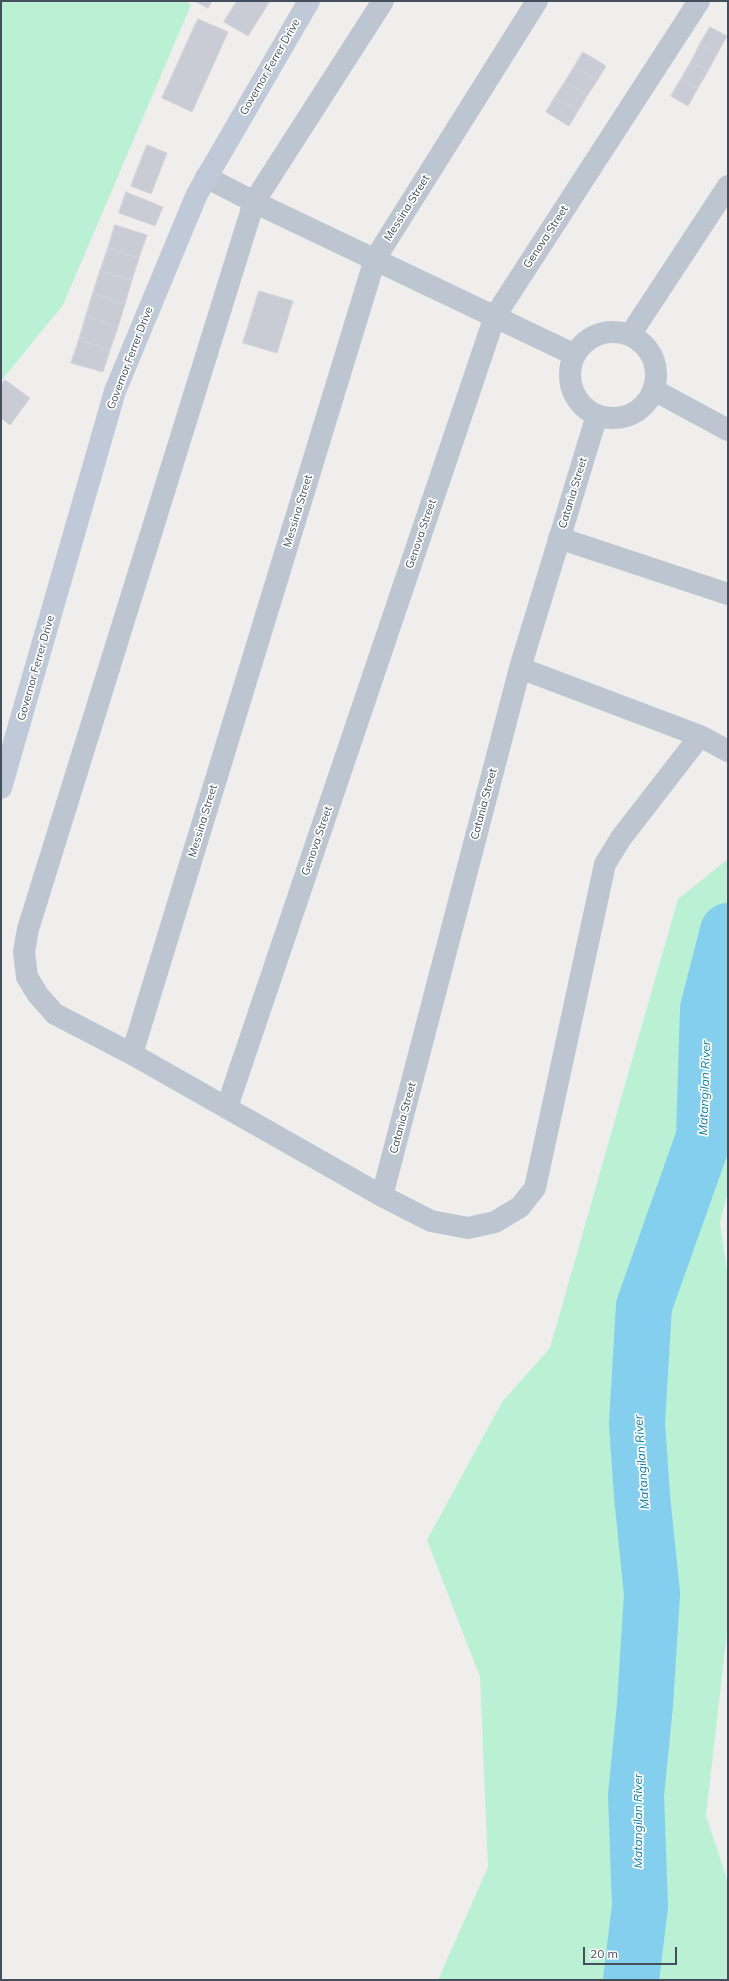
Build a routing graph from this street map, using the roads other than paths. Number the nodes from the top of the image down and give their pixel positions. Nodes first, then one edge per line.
1 (309, 1) edge
2 (383, 1) edge
3 (537, 1) edge
4 (699, 1) edge
5 (206, 177) junction
6 (728, 186) edge
7 (254, 202) junction
8 (375, 259) junction
9 (495, 316) junction
10 (630, 336) junction
11 (575, 355) junction
12 (654, 390) junction
13 (597, 416) junction
14 (728, 430) edge
15 (559, 538) junction
16 (728, 594) edge
17 (520, 668) junction
18 (700, 736) junction
19 (728, 751) edge
20 (1, 788) edge
21 (132, 1054) junction
22 (227, 1107) junction
23 (382, 1196) junction

1 - 5 main road, Governor Ferrer Drive
2 - 7 street
3 - 8 street, Messina Street
4 - 9 street, Genova Street
5 - 7 street
5 - 20 main road, Governor Ferrer Drive
6 - 10 street
7 - 8 street
7 - 21 street
8 - 9 street
8 - 21 street, Messina Street
9 - 11 street
9 - 22 street, Genova Street
10 - 11 street
10 - 12 street
11 - 13 street
12 - 13 street
12 - 14 street
13 - 15 street, Catania Street
15 - 16 street
15 - 17 street, Catania Street
17 - 18 street
17 - 23 street, Catania Street
18 - 19 street
18 - 23 street
21 - 22 street
22 - 23 street

